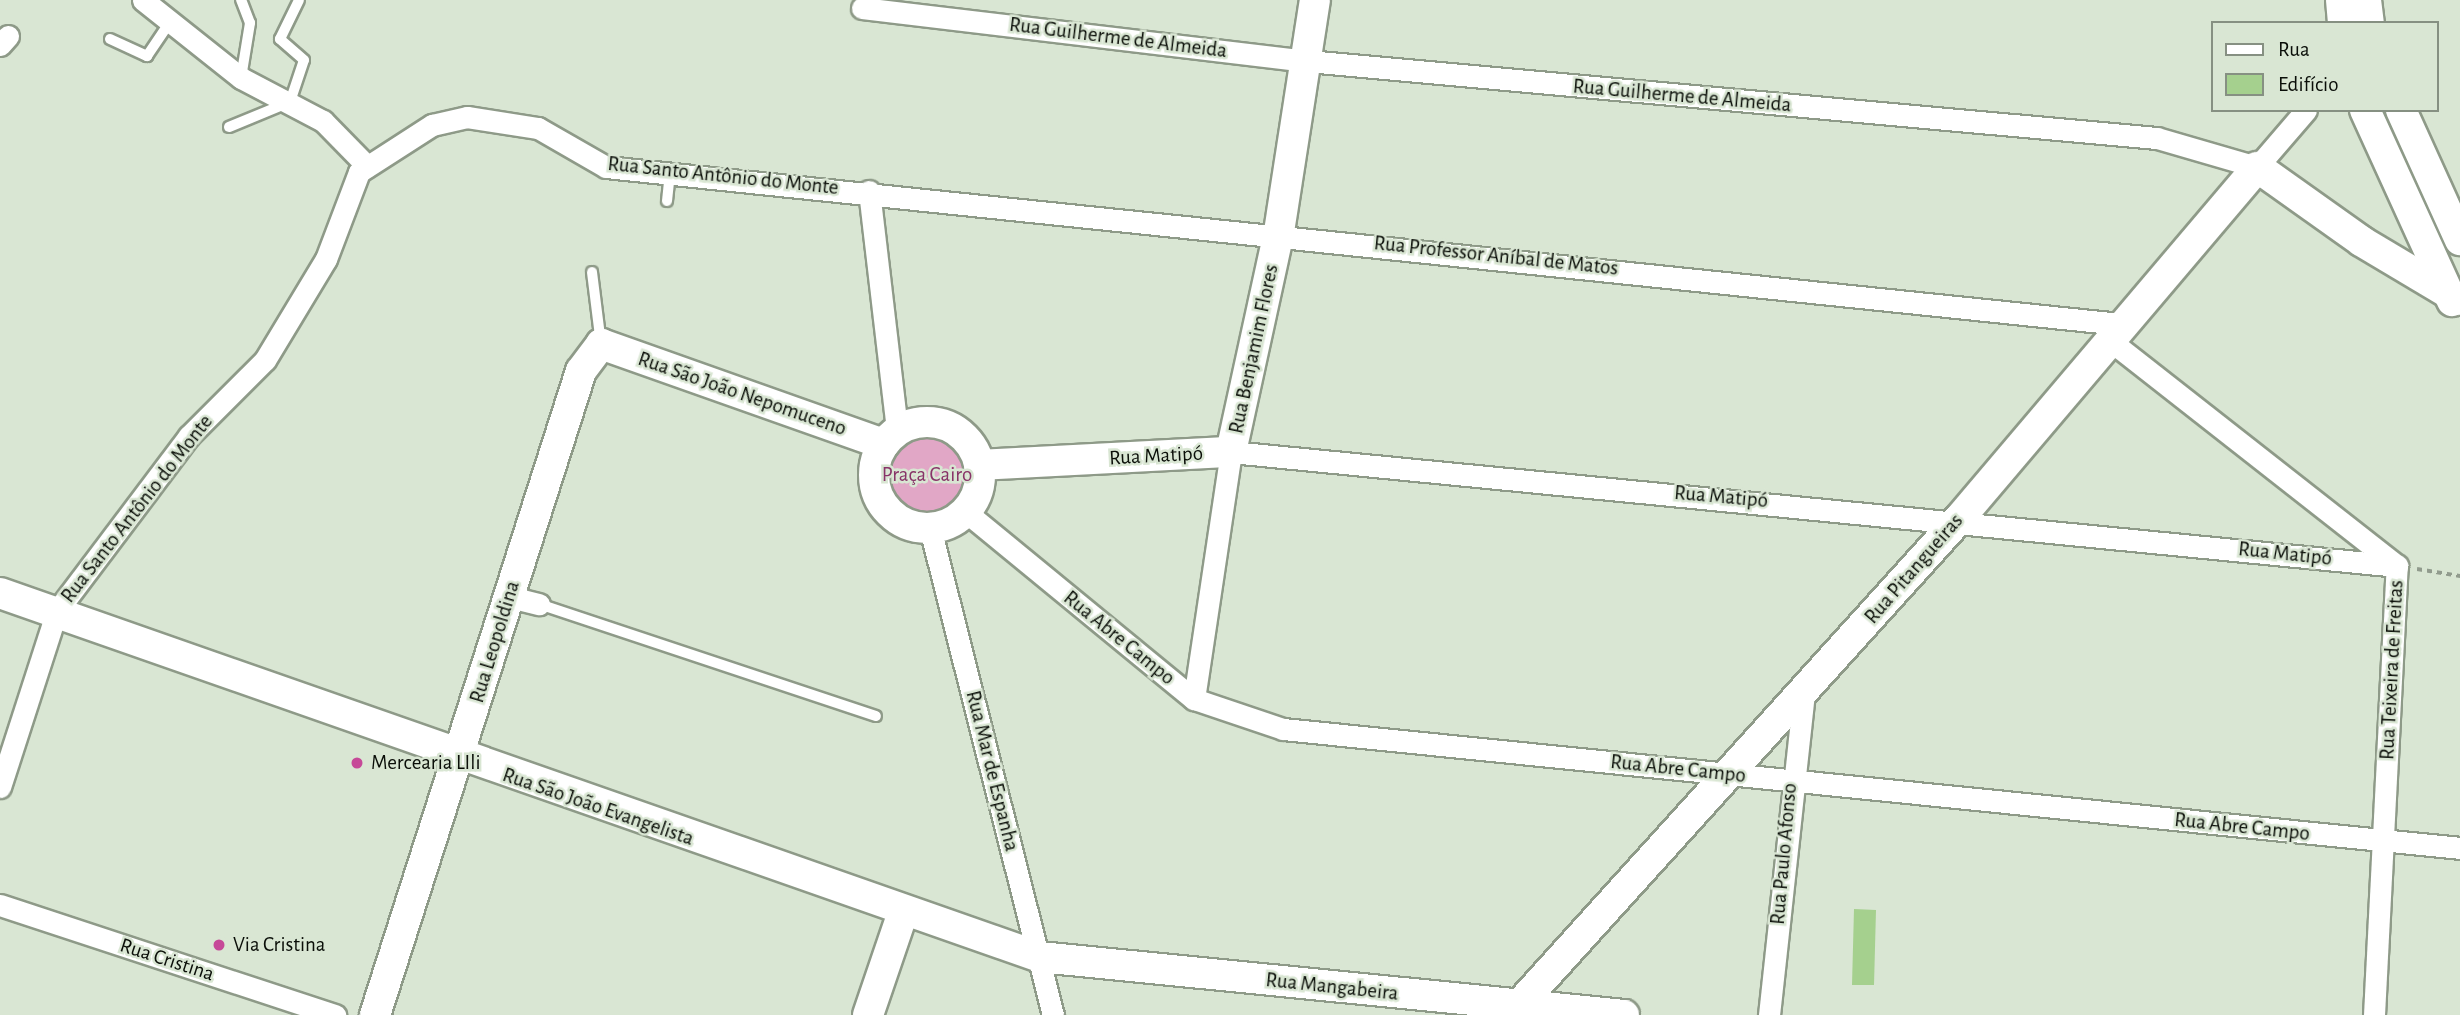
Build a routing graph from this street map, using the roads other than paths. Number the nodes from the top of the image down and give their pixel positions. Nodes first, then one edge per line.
1 (143, 0) edge
2 (241, 0) edge
3 (299, 0) edge
4 (1315, 0) edge
5 (2341, 0) edge
6 (2366, 0) edge
7 (862, 8) dead end
8 (2343, 21) edge
9 (2369, 21) edge
10 (169, 23) junction
11 (110, 39) dead end
12 (1307, 61) junction
13 (241, 78) junction
14 (290, 102) junction
15 (2304, 112) edge
16 (2366, 112) edge
17 (2402, 112) edge
18 (229, 127) dead end
19 (367, 166) junction
20 (2257, 167) junction
21 (670, 173) junction
22 (869, 191) junction
23 (667, 201) dead end
24 (1279, 232) junction
25 (2460, 240) edge
26 (592, 272) dead end
27 (2457, 305) edge
28 (2115, 331) junction
29 (601, 344) junction
30 (891, 437) junction
31 (1231, 452) junction
32 (979, 465) junction
33 (966, 512) junction
34 (1959, 519) junction
35 (930, 527) junction
36 (2397, 566) junction
37 (0, 593) edge
38 (510, 597) junction
39 (538, 604) joint
40 (57, 611) junction
41 (1804, 694) junction
42 (1194, 699) junction
43 (876, 716) dead end
44 (459, 758) junction
45 (1726, 774) junction
46 (1791, 783) junction
47 (0, 788) edge
48 (2384, 842) junction
49 (2460, 848) edge
50 (0, 905) edge
51 (903, 912) junction
52 (1040, 957) junction
53 (1515, 1010) edge
54 (335, 1015) edge
55 (375, 1015) edge
56 (868, 1015) edge
57 (1053, 1015) edge
58 (1624, 1015) edge
59 (1769, 1015) edge
60 (2374, 1015) edge

1 - 10 street
2 - 13 lane
3 - 14 lane
4 - 12 street, Rua Benjamim Flores
5 - 8 street
6 - 9 street
7 - 12 street, Rua Guilherme de Almeida
10 - 11 lane
10 - 13 street
12 - 20 street, Rua Guilherme de Almeida
12 - 24 street, Rua Benjamim Flores
13 - 14 street
14 - 18 lane
14 - 19 street
15 - 20 street, Rua Pitangueiras
16 - 27 street
17 - 25 street
19 - 21 street, Rua Santo Antônio do Monte
19 - 40 street, Rua Santo Antônio do Monte
20 - 27 street, Rua Guilherme de Almeida
20 - 28 street, Rua Pitangueiras
21 - 22 street, Rua Santo Antônio do Monte
21 - 23 lane
22 - 24 street, Rua Professor Aníbal de Matos
22 - 30 street
24 - 28 street, Rua Professor Aníbal de Matos
24 - 31 street, Rua Benjamim Flores
26 - 29 lane
28 - 34 street, Rua Pitangueiras
28 - 36 street, Rua Teixeira de Freitas
29 - 30 street, Rua São João Nepomuceno
29 - 38 street, Rua Leopoldina
30 - 32 street
30 - 35 street
31 - 32 street, Rua Matipó
31 - 34 street, Rua Matipó
31 - 42 street, Rua Benjamim Flores
32 - 33 street
33 - 35 street
33 - 42 street, Rua Abre Campo
34 - 36 street, Rua Matipó
34 - 41 street, Rua Pitangueiras
35 - 52 street, Rua Mar de Espanha
36 - 48 street, Rua Teixeira de Freitas
37 - 40 street, Rua São João Evangelista
38 - 39 street
38 - 44 street, Rua Leopoldina
39 - 43 lane
40 - 44 street, Rua São João Evangelista
40 - 47 street, Rua Santo Antônio do Monte
41 - 45 street, Rua Pitangueiras
41 - 46 street, Rua Paulo Afonso
42 - 45 street, Rua Abre Campo
44 - 51 street, Rua São João Evangelista
44 - 55 street, Rua Leopoldina
45 - 46 street, Rua Abre Campo
45 - 53 street, Rua Pitangueiras
46 - 48 street, Rua Abre Campo
46 - 59 street, Rua Paulo Afonso
48 - 49 street, Rua Abre Campo
48 - 60 street, Rua Teixeira de Freitas
50 - 54 street, Rua Cristina
51 - 52 street, Rua São João Evangelista
51 - 56 street
52 - 53 street, Rua Mangabeira
52 - 57 street, Rua Mar de Espanha
53 - 58 street, Rua Mangabeira

